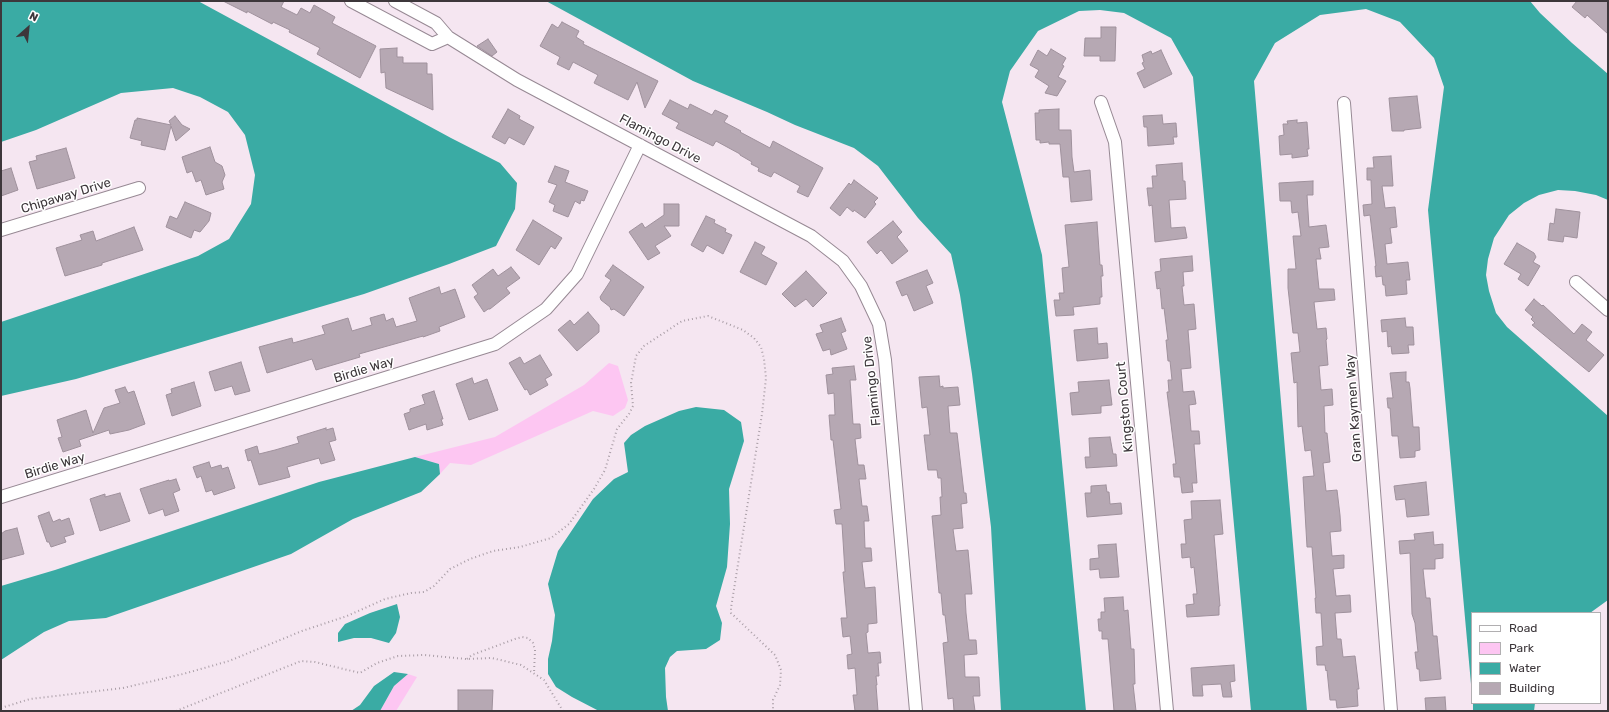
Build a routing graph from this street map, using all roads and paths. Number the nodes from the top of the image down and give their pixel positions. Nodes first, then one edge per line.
1 (351, 1) edge
2 (395, 1) edge
3 (448, 37) junction
4 (1101, 102) dead end
5 (1344, 103) dead end
6 (640, 145) junction
7 (138, 188) dead end
8 (1, 230) edge
9 (1576, 282) dead end
10 (1608, 310) edge
11 (1, 497) edge
12 (466, 659) junction
13 (534, 673) junction
14 (1, 708) edge
15 (176, 711) edge
16 (563, 711) edge
17 (773, 711) edge
18 (916, 711) edge
19 (1167, 711) edge
20 (1391, 711) edge

1 - 3 street
2 - 3 street, Flamingo Drive
3 - 6 street, Flamingo Drive
4 - 19 street, Kingston Court
5 - 20 street, Gran Kaymen Way
6 - 11 street, Birdie Way
6 - 18 street, Flamingo Drive
7 - 8 street, Chipaway Drive
9 - 10 street
12 - 13 path
12 - 13 path
12 - 15 path
13 - 16 path
14 - 17 path

